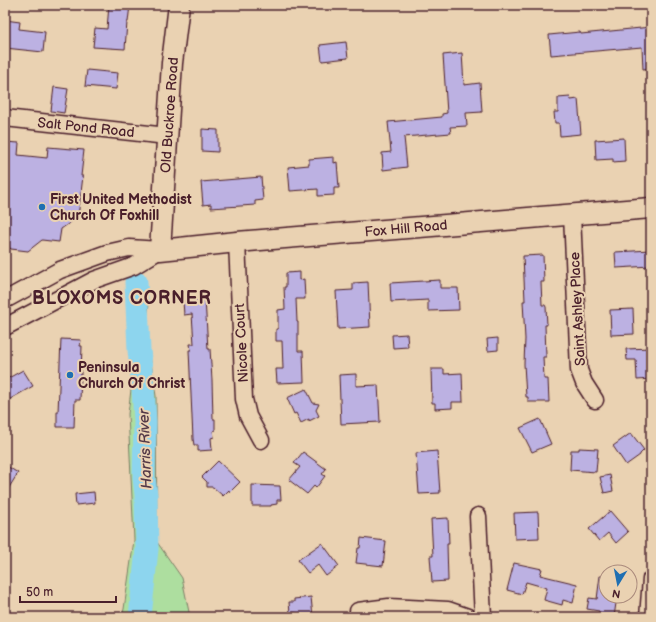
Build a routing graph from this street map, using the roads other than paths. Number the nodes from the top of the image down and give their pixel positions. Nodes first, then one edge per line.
1 (179, 5) edge
2 (5, 118) edge
3 (167, 136) junction
4 (651, 208) edge
5 (572, 215) junction
6 (237, 242) junction
7 (160, 250) junction
8 (5, 300) edge
9 (5, 327) edge
10 (595, 400) dead end
11 (261, 440) dead end
12 (478, 516) dead end
13 (651, 580) edge
14 (358, 611) dead end
15 (468, 617) edge
16 (483, 617) edge
17 (648, 617) edge

1 - 3 main road, Old Buckroe Road
2 - 3 street, Salt Pond Road
3 - 7 main road, Old Buckroe Road
4 - 5 main road, Fox Hill Road
5 - 6 main road, Fox Hill Road
5 - 10 street, Saint Ashley Place
6 - 7 main road, Fox Hill Road
6 - 11 street, Nicole Court
7 - 8 street
7 - 9 street
12 - 16 street
13 - 17 street
14 - 15 street

